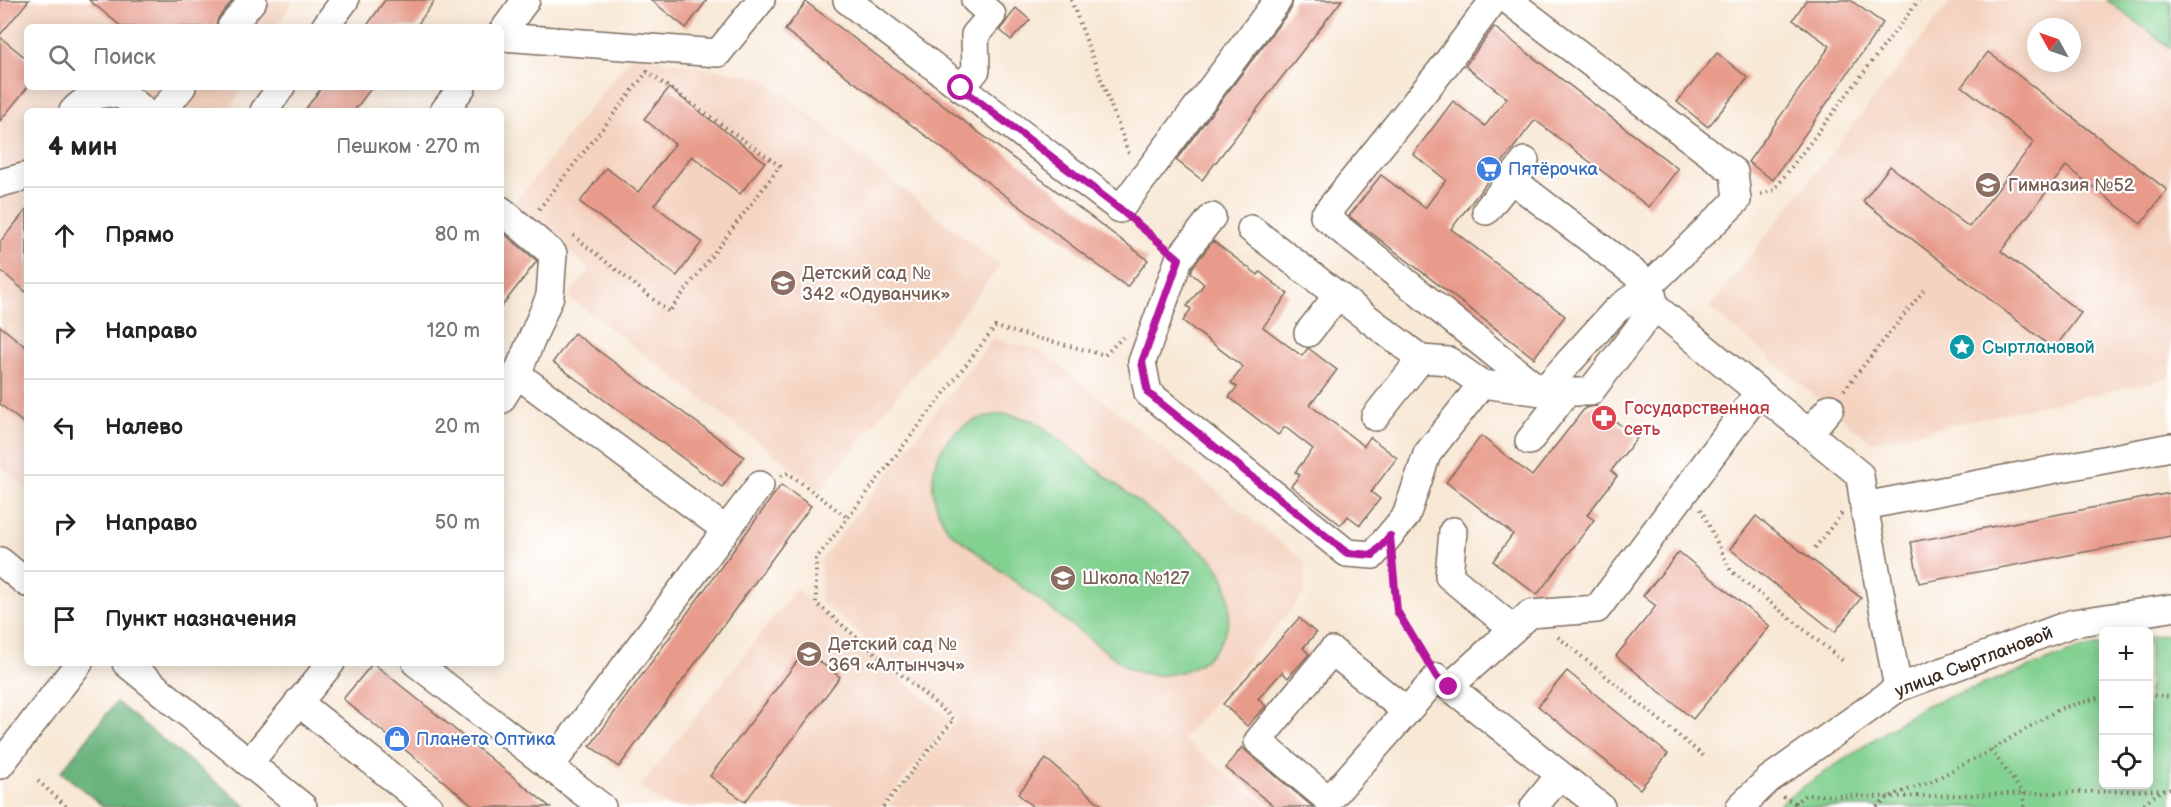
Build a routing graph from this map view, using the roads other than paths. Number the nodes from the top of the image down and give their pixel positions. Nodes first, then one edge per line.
1 (253, 0) edge
2 (345, 0) edge
3 (526, 0) edge
4 (761, 0) edge
5 (847, 0) edge
6 (975, 0) edge
7 (1278, 0) edge
8 (1494, 0) edge
9 (1508, 0) edge
10 (233, 24) edge
11 (327, 24) edge
12 (504, 31) edge
13 (504, 35) edge
14 (961, 88) junction
15 (180, 90) edge
16 (280, 90) edge
17 (460, 90) edge
18 (77, 108) edge
19 (141, 108) edge
20 (164, 108) edge
21 (266, 108) edge
22 (446, 108) edge
23 (24, 177) edge
24 (0, 183) edge
25 (1486, 211) dead end
26 (504, 213) edge
27 (1212, 217) dead end
28 (1251, 229) dead end
29 (1338, 295) junction
30 (1653, 296) junction
31 (1308, 333) dead end
32 (1421, 359) junction
33 (517, 374) junction
34 (1482, 384) junction
35 (1554, 392) junction
36 (1759, 392) junction
37 (504, 395) edge
38 (1830, 408) road end
39 (1375, 417) dead end
40 (1809, 433) junction
41 (1529, 441) dead end
42 (2171, 447) edge
43 (760, 485) road end
44 (1864, 506) junction
45 (726, 530) junction
46 (1453, 531) dead end
47 (0, 561) edge
48 (24, 581) edge
49 (2171, 608) edge
50 (1522, 622) junction
51 (77, 666) edge
52 (130, 666) edge
53 (328, 666) edge
54 (420, 666) edge
55 (1443, 682) junction
56 (1898, 688) junction
57 (298, 702) junction
58 (1406, 711) junction
59 (249, 763) junction
60 (0, 765) edge
61 (550, 767) junction
62 (1560, 775) junction
63 (303, 807) edge
64 (429, 807) edge
65 (602, 807) edge
66 (1534, 807) edge
67 (1601, 807) edge
68 (1740, 807) edge

1 - 10 street
2 - 11 street
3 - 12 street
4 - 13 street
5 - 14 street
6 - 14 street
7 - 14 street
8 - 35 street
9 - 30 street
15 - 20 street
16 - 21 street
17 - 22 street
18 - 19 street
23 - 24 street
25 - 30 street
26 - 33 street
27 - 34 street
28 - 29 street
29 - 31 street
29 - 32 street
30 - 35 street
30 - 35 street
30 - 36 street
32 - 34 street
32 - 39 street
33 - 37 street
33 - 45 street
34 - 35 street
35 - 41 street
36 - 40 street
36 - 50 street
38 - 40 street
40 - 44 street
42 - 44 street
43 - 45 street
44 - 56 street
45 - 61 street
46 - 50 street
47 - 48 street
49 - 56 street, улица Сыртлановой
50 - 55 street
51 - 60 street
52 - 59 street
53 - 57 street
54 - 61 street
55 - 58 street
55 - 62 street
56 - 68 street, улица Сыртлановой
57 - 59 street
57 - 64 street
58 - 58 street
59 - 63 street
61 - 65 street
62 - 66 street
62 - 67 street

